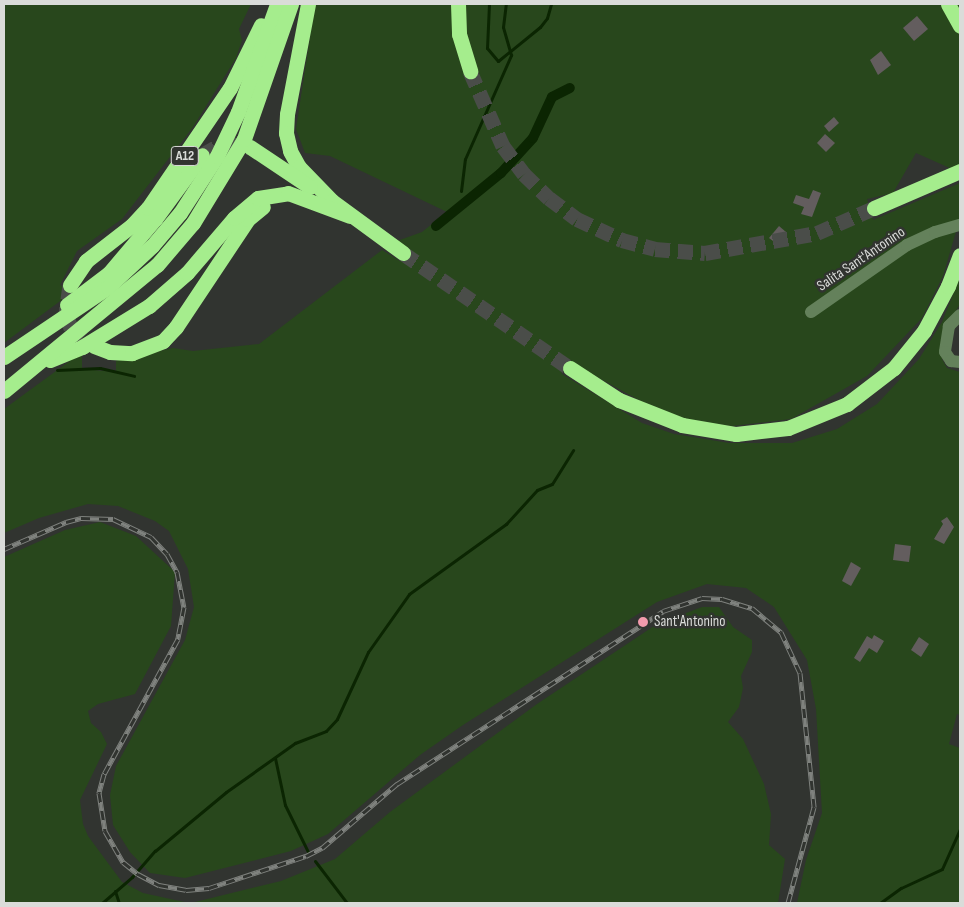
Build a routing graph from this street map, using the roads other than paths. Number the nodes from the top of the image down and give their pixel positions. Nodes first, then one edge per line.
1 (272, 4) edge
2 (277, 4) edge
3 (291, 4) edge
4 (308, 4) edge
5 (458, 4) edge
6 (948, 4) edge
7 (960, 26) edge
8 (470, 71) tunnel mouth
9 (250, 147) tunnel mouth
10 (202, 155) tunnel mouth
11 (960, 171) edge
12 (332, 201) junction
13 (313, 202) junction
14 (874, 208) tunnel mouth
15 (350, 216) junction
16 (960, 226) edge
17 (403, 253) tunnel mouth
18 (960, 255) edge
19 (70, 285) tunnel mouth
20 (811, 312) dead end
21 (960, 315) edge
22 (94, 346) tunnel mouth
23 (4, 355) edge
24 (960, 362) edge
25 (32, 368) junction
26 (570, 368) tunnel mouth
27 (4, 391) edge

1 - 19 highway, A12
2 - 23 highway
3 - 25 highway
4 - 12 highway
5 - 8 highway
6 - 7 highway
9 - 12 highway
10 - 23 highway
11 - 14 highway
12 - 15 highway
13 - 15 highway
13 - 22 highway
13 - 25 highway
15 - 17 highway
16 - 20 street, Salita Sant'Antonino
18 - 26 highway
21 - 24 street
25 - 27 highway

